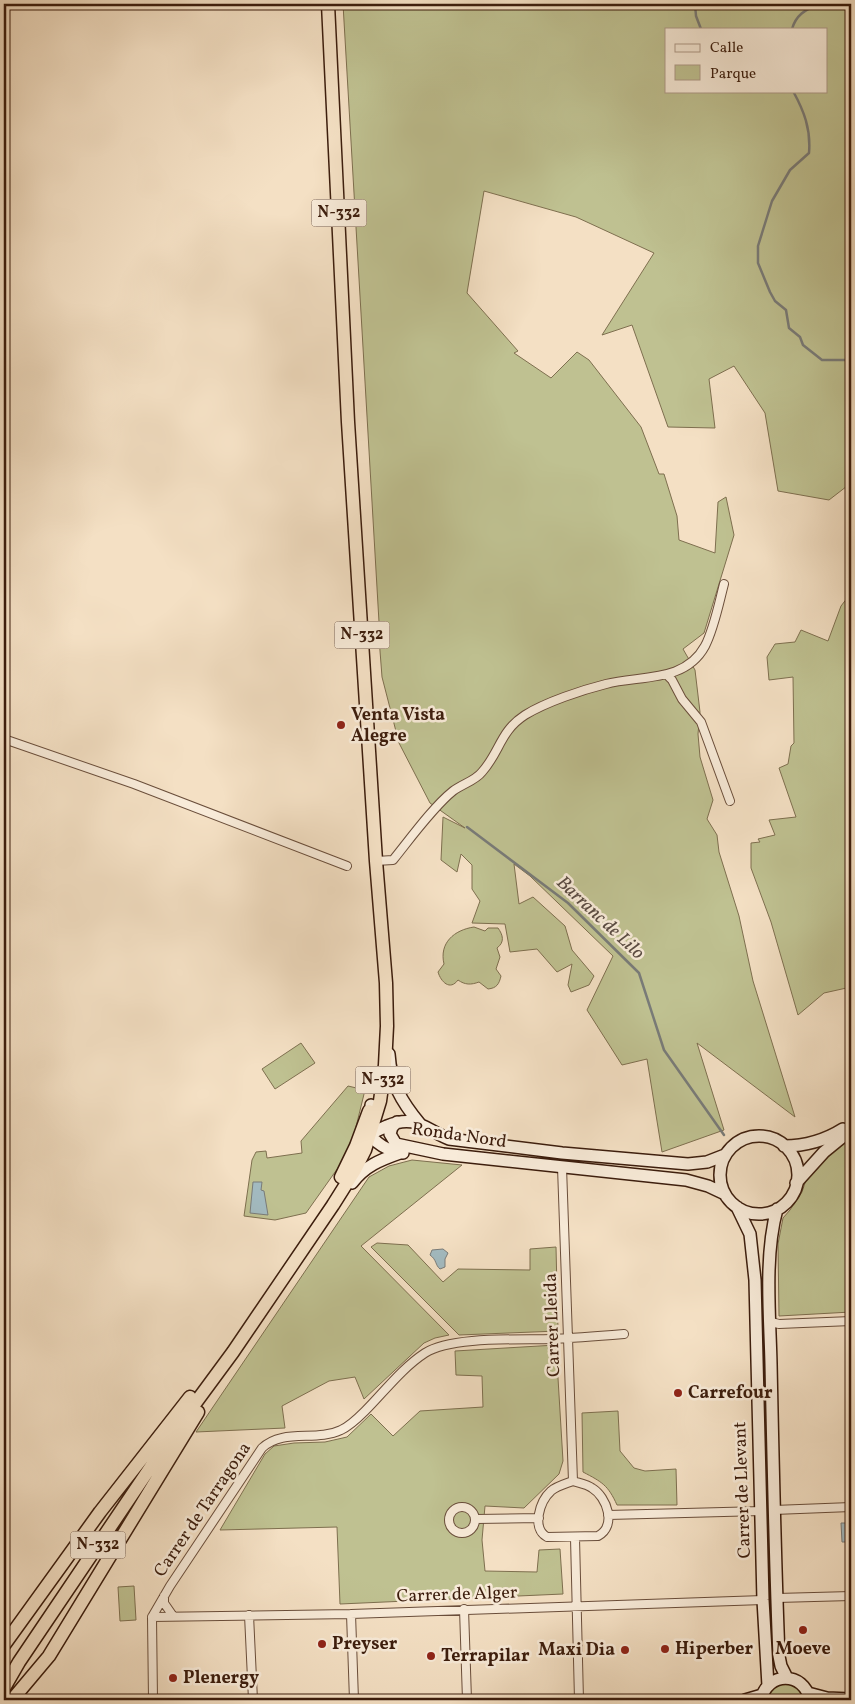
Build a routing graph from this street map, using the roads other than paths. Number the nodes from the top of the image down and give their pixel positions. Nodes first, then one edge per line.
1 (328, 4) edge
2 (724, 584) dead end
3 (667, 675) junction
4 (4, 739) edge
5 (730, 801) dead end
6 (376, 861) junction
7 (347, 866) dead end
8 (377, 878) junction
9 (387, 1026) junction
10 (371, 1105) junction
11 (397, 1122) junction
12 (420, 1124) junction
13 (851, 1124) edge
14 (851, 1130) edge
15 (371, 1133) junction
16 (356, 1146) junction
17 (784, 1146) junction
18 (423, 1150) junction
19 (400, 1153) junction
20 (725, 1155) junction
21 (562, 1167) junction
22 (796, 1183) junction
23 (725, 1194) junction
24 (333, 1205) junction
25 (737, 1207) junction
26 (777, 1210) junction
27 (851, 1321) edge
28 (770, 1322) junction
29 (624, 1334) dead end
30 (568, 1338) junction
31 (233, 1352) junction
32 (219, 1359) junction
33 (177, 1428) junction
34 (573, 1482) junction
35 (851, 1507) edge
36 (774, 1510) junction
37 (762, 1511) junction
38 (608, 1515) junction
39 (539, 1518) junction
40 (476, 1519) dead end
41 (575, 1538) junction
42 (164, 1595) junction
43 (851, 1596) edge
44 (777, 1598) junction
45 (764, 1600) junction
46 (578, 1606) junction
47 (464, 1609) junction
48 (351, 1614) junction
49 (249, 1615) junction
50 (173, 1616) junction
51 (152, 1617) junction
52 (4, 1645) edge
53 (31, 1678) junction
54 (787, 1678) junction
55 (4, 1688) edge
56 (764, 1694) edge
57 (809, 1696) edge
58 (851, 1699) edge
59 (12, 1700) edge
60 (24, 1700) edge
61 (153, 1700) edge
62 (252, 1700) edge
63 (354, 1700) edge
64 (467, 1700) edge
65 (579, 1700) edge
66 (745, 1700) edge

1 - 6 highway, N-332
2 - 3 street
3 - 5 street
3 - 6 street
4 - 7 street
6 - 8 highway, N-332
8 - 9 highway, N-332
8 - 10 highway, N-332
9 - 12 main road
9 - 15 highway, N-332
10 - 15 main road
10 - 16 highway, N-332
11 - 12 main road, Ronda Nord
11 - 15 main road
11 - 18 main road, Ronda Nord
12 - 20 main road, Ronda Nord
13 - 17 main road, Ronda Nord
14 - 22 main road
15 - 16 main road
15 - 19 main road
15 - 24 highway, N-332
16 - 32 highway, N-332
17 - 20 main road, Ronda Nord
17 - 22 main road
18 - 19 main road
18 - 21 main road, Ronda Nord
19 - 24 main road
20 - 23 main road
21 - 23 main road, Ronda Nord
21 - 30 street, Carrer Lleida
22 - 26 main road
23 - 25 main road, Ronda Nord
24 - 31 highway, N-332
25 - 26 main road
25 - 37 main road, Carrer de Llevant
26 - 28 main road, Carrer de Llevant
27 - 28 street
28 - 36 main road, Carrer de Llevant
29 - 30 street, Carrer de Tarragona
30 - 34 street, Carrer Lleida
30 - 42 street, Carrer de Tarragona
31 - 33 highway, N-332
31 - 53 highway
32 - 33 highway, N-332
32 - 52 highway
33 - 55 highway, N-332
34 - 38 street
34 - 39 street
35 - 36 street
36 - 44 main road, Carrer de Llevant
37 - 38 street
37 - 45 main road, Carrer de Llevant
38 - 41 street
39 - 40 street
39 - 41 street
41 - 46 street
42 - 50 street, Carrer de Tarragona
42 - 51 street, Carrer de Tarragona
43 - 44 street
44 - 54 main road, Carrer de Llevant
45 - 46 street, Carrer de Alger
45 - 56 main road, Carrer de Llevant
46 - 47 street, Carrer de Alger
46 - 65 street
47 - 48 street, Carrer de Alger
47 - 64 street
48 - 49 street, Carrer de Alger
48 - 63 street
49 - 50 street, Carrer de Alger
49 - 62 street
50 - 51 street, Carrer de Alger
51 - 61 street
53 - 59 highway
53 - 60 highway
54 - 56 main road
54 - 57 main road
56 - 66 main road
57 - 58 main road

